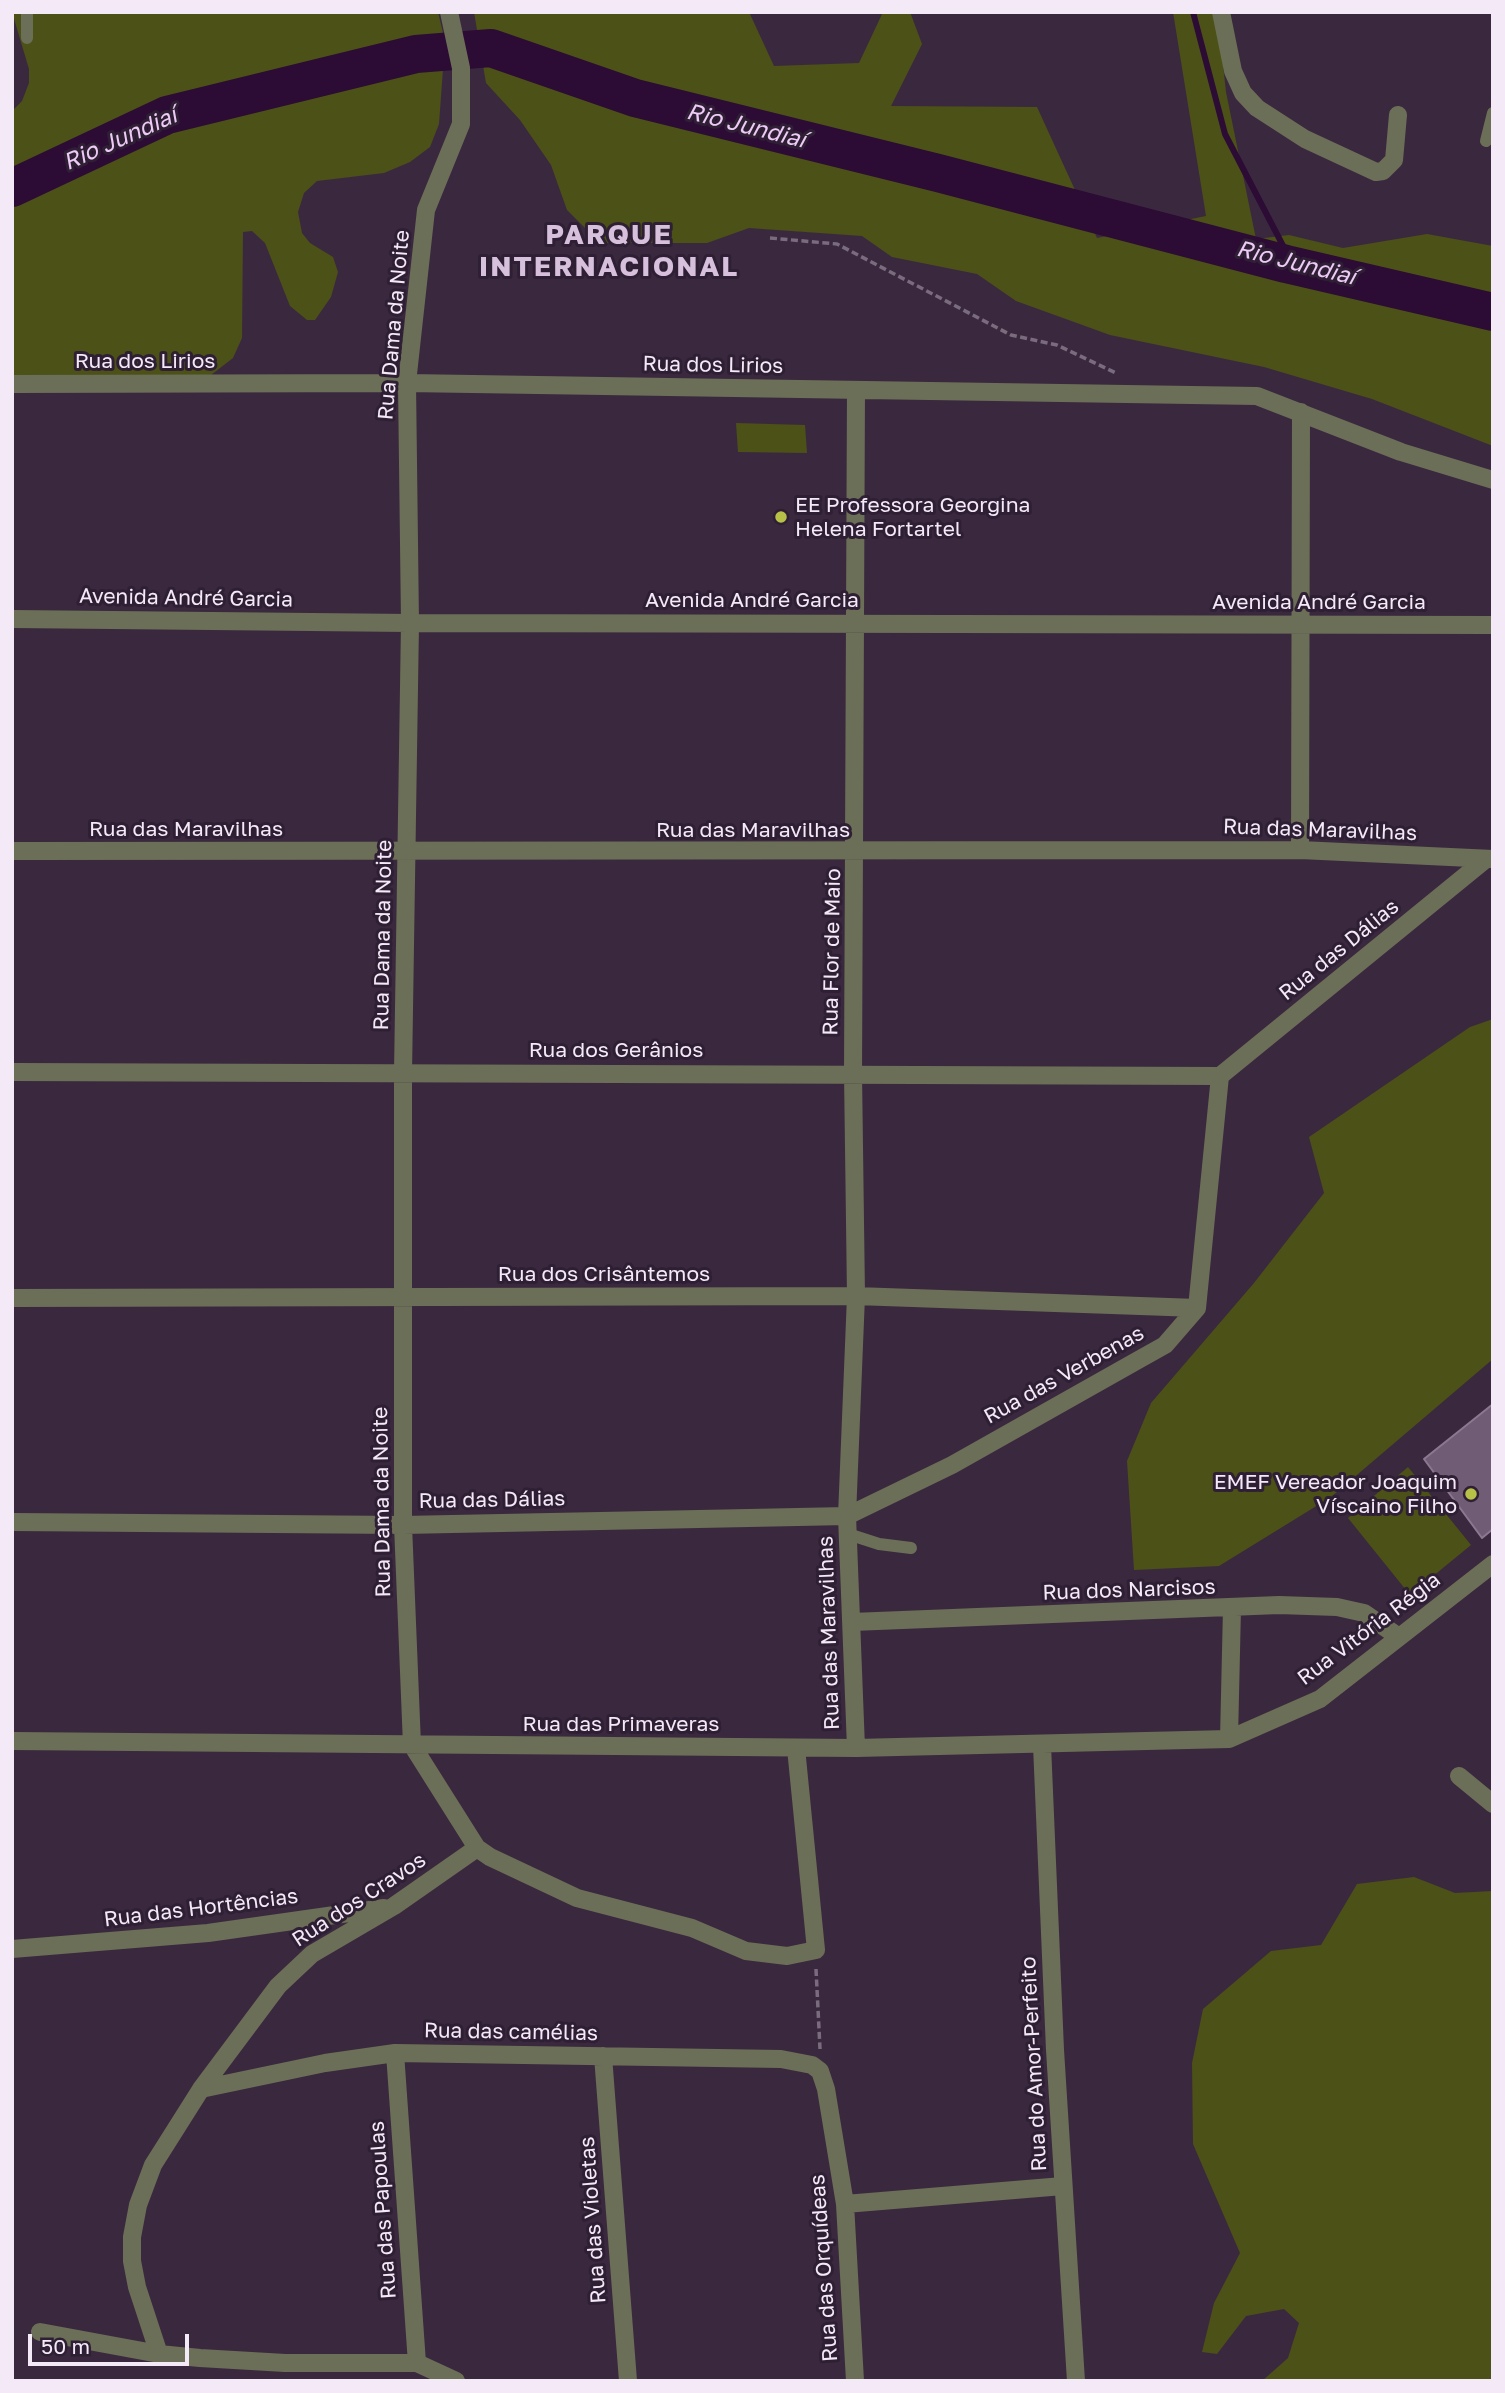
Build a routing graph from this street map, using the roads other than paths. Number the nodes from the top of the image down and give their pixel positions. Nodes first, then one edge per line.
1 (27, 12) edge
2 (1221, 12) edge
3 (449, 14) edge
4 (27, 38) dead end
5 (1493, 113) edge
6 (1398, 115) dead end
7 (1486, 141) dead end
8 (407, 383) junction
9 (12, 384) edge
10 (856, 390) junction
11 (1301, 412) junction
12 (1493, 480) edge
13 (12, 619) edge
14 (410, 623) junction
15 (853, 623) junction
16 (1493, 625) edge
17 (1301, 626) junction
18 (1300, 850) junction
19 (12, 851) edge
20 (407, 852) junction
21 (856, 852) junction
22 (1489, 859) edge
23 (12, 1072) edge
24 (403, 1073) junction
25 (853, 1073) junction
26 (1220, 1076) junction
27 (856, 1296) junction
28 (12, 1298) edge
29 (403, 1298) junction
30 (1196, 1308) junction
31 (847, 1516) junction
32 (12, 1522) edge
33 (403, 1525) junction
34 (848, 1534) junction
35 (911, 1548) dead end
36 (1493, 1564) edge
37 (1232, 1608) junction
38 (852, 1622) junction
39 (1399, 1637) junction
40 (1229, 1739) junction
41 (12, 1741) edge
42 (412, 1745) junction
43 (1042, 1745) junction
44 (796, 1748) junction
45 (856, 1748) junction
46 (1459, 1776) dead end
47 (1493, 1804) edge
48 (477, 1848) junction
49 (394, 1906) junction
50 (12, 1950) edge
51 (395, 2053) junction
52 (603, 2056) junction
53 (820, 2071) joint
54 (201, 2089) junction
55 (1063, 2186) junction
56 (845, 2204) junction
57 (40, 2332) dead end
58 (159, 2354) junction
59 (417, 2363) junction
60 (456, 2381) edge
61 (628, 2381) edge
62 (855, 2381) edge
63 (1076, 2381) edge

1 - 4 lane
2 - 6 street
3 - 8 street, Rua Dama da Noite
5 - 7 lane
8 - 9 street, Rua dos Lirios
8 - 10 street, Rua dos Lirios
8 - 14 street, Rua Dama da Noite
10 - 11 street, Rua dos Lirios
10 - 15 street, Rua Flor de Maio
11 - 12 street, Rua dos Lirios
11 - 17 street
13 - 14 street, Avenida André Garcia
14 - 15 street, Avenida André Garcia
14 - 20 street, Rua Dama da Noite
15 - 17 street, Avenida André Garcia
15 - 21 street, Rua Flor de Maio
16 - 17 street, Avenida André Garcia
17 - 18 street
18 - 21 street, Rua das Maravilhas
18 - 22 street, Rua das Maravilhas
19 - 20 street, Rua das Maravilhas
20 - 21 street, Rua das Maravilhas
20 - 24 street, Rua Dama da Noite
21 - 25 street, Rua Flor de Maio
22 - 26 street, Rua das Dálias
23 - 24 street, Rua dos Gerânios
24 - 25 street, Rua dos Gerânios
24 - 29 street, Rua Dama da Noite
25 - 26 street, Rua dos Gerânios
25 - 27 street, Rua Flor de Maio
26 - 30 street
27 - 29 street, Rua dos Crisântemos
27 - 30 street, Rua dos Crisântemos
27 - 31 street, Rua Flor de Maio
28 - 29 street, Rua dos Crisântemos
29 - 33 street, Rua Dama da Noite
30 - 31 street, Rua das Verbenas
31 - 33 street, Rua das Dálias
31 - 34 street, Rua das Maravilhas
32 - 33 street, Rua das Dálias
33 - 42 street, Rua Dama da Noite
34 - 35 lane
34 - 38 street, Rua das Maravilhas
36 - 39 street, Rua Vitória Régia
37 - 38 street, Rua dos Narcisos
37 - 39 street, Rua dos Narcisos
37 - 40 street
38 - 45 street, Rua das Maravilhas
39 - 40 street, Rua Vitória Régia
40 - 43 street, Rua das Primaveras
41 - 42 street, Rua das Primaveras
42 - 44 street, Rua das Primaveras
42 - 48 street, Rua Dama da Noite
43 - 45 street, Rua das Primaveras
43 - 55 street, Rua do Amor-Perfeito
44 - 45 street, Rua das Primaveras
44 - 48 street
46 - 47 street
48 - 49 street, Rua dos Cravos
49 - 50 street, Rua das Hortências
49 - 54 street, Rua dos Cravos
51 - 52 street, Rua das camélias
51 - 54 street, Rua das camélias
51 - 59 street, Rua das Papoulas
52 - 53 street, Rua das camélias
52 - 61 street, Rua das Violetas
53 - 56 street, Rua das Orquídeas
54 - 58 street, Rua dos Cravos
55 - 56 street
55 - 63 street, Rua do Amor-Perfeito
56 - 62 street, Rua das Orquídeas
57 - 58 street
58 - 59 street
59 - 60 street

